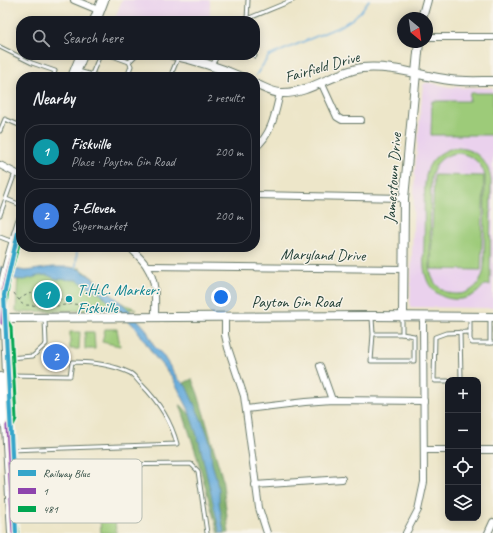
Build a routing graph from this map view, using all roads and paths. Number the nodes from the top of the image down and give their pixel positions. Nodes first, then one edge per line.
1 (74, 0) edge
2 (103, 0) edge
3 (248, 0) edge
4 (293, 0) edge
5 (427, 0) edge
6 (98, 10) junction
7 (424, 12) edge
8 (96, 16) edge
9 (247, 16) edge
10 (256, 16) edge
11 (433, 37) edge
12 (493, 37) edge
13 (0, 47) edge
14 (418, 48) edge
15 (16, 55) edge
16 (26, 60) edge
17 (80, 60) edge
18 (98, 60) edge
19 (124, 60) edge
20 (174, 60) edge
21 (194, 60) edge
22 (215, 60) edge
23 (129, 62) joint
24 (212, 65) junction
25 (55, 72) edge
26 (76, 72) edge
27 (93, 72) edge
28 (128, 72) edge
29 (171, 72) edge
30 (230, 72) edge
31 (416, 72) junction
32 (493, 81) edge
33 (321, 82) junction
34 (260, 86) edge
35 (280, 93) junction
36 (361, 120) dead end
37 (16, 124) edge
38 (0, 131) edge
39 (260, 143) edge
40 (0, 165) edge
41 (16, 173) edge
42 (16, 178) edge
43 (260, 196) edge
44 (404, 198) junction
45 (6, 199) junction
46 (16, 203) edge
47 (0, 215) edge
48 (0, 237) edge
49 (16, 239) edge
50 (14, 244) junction
51 (134, 252) edge
52 (147, 266) junction
53 (403, 269) junction
54 (2, 290) edge
55 (14, 293) dead end
56 (19, 300) junction
57 (73, 304) junction
58 (105, 310) dead end
59 (225, 316) junction
60 (372, 316) junction
61 (402, 316) junction
62 (423, 316) junction
63 (151, 317) junction
64 (470, 317) junction
65 (492, 317) edge
66 (45, 318) junction
67 (1, 322) edge
68 (460, 332) junction
69 (470, 332) junction
70 (373, 334) junction
71 (402, 334) junction
72 (414, 336) junction
73 (423, 336) junction
74 (492, 343) edge
75 (423, 350) junction
76 (414, 351) junction
77 (7, 358) junction
78 (414, 361) junction
79 (424, 361) junction
80 (320, 366) dead end
81 (4, 377) edge
82 (461, 377) edge
83 (445, 381) edge
84 (0, 384) edge
85 (0, 399) edge
86 (332, 400) junction
87 (424, 401) junction
88 (246, 409) junction
89 (5, 429) edge
90 (9, 450) junction
91 (424, 450) junction
92 (445, 450) edge
93 (481, 450) edge
94 (493, 450) edge
95 (142, 465) edge
96 (10, 466) edge
97 (342, 479) dead end
98 (255, 485) junction
99 (493, 522) edge
100 (13, 523) edge
101 (13, 533) edge
102 (207, 533) edge
103 (267, 533) edge
104 (406, 533) edge
105 (488, 533) edge

1 - 6 street
2 - 6 main road
3 - 9 lane
4 - 10 lane
5 - 7 street
6 - 8 main road
11 - 12 street
13 - 15 lane
14 - 31 street, Jamestown Drive
16 - 25 lane
17 - 26 main road
18 - 27 lane
19 - 23 lane
20 - 29 lane
21 - 24 street
22 - 24 lane
23 - 28 lane
24 - 30 street
31 - 32 street, Fairfield Drive
31 - 33 street, Fairfield Drive
31 - 44 street, Jamestown Drive
33 - 35 street, Fairfield Drive
33 - 36 street
34 - 35 street, Fairfield Drive
35 - 39 street
37 - 38 lane
40 - 41 street
42 - 45 lane
43 - 44 street
44 - 53 street, Jamestown Drive
45 - 46 lane
45 - 47 lane
48 - 50 lane
49 - 50 main road
50 - 54 main road
51 - 52 street
52 - 53 street, Maryland Drive
52 - 63 street
53 - 61 street, Jamestown Drive
54 - 67 main road
55 - 56 path
56 - 57 path
56 - 57 path
57 - 58 path
59 - 60 street, Payton Gin Road
59 - 63 street, Payton Gin Road
59 - 88 street
60 - 61 street, Payton Gin Road
60 - 70 lane
61 - 62 street, Payton Gin Road
61 - 71 lane
62 - 64 street, Payton Gin Road
62 - 73 street
63 - 66 street, Payton Gin Road
64 - 65 street, Payton Gin Road
64 - 69 lane
65 - 74 lane
66 - 67 street, Payton Gin Road
66 - 77 lane
67 - 77 main road
68 - 69 lane
68 - 82 lane
68 - 83 lane
69 - 74 lane
70 - 71 lane
70 - 78 lane
71 - 72 lane
72 - 73 lane
72 - 76 lane
73 - 75 street
75 - 76 lane
75 - 79 street
76 - 78 lane
77 - 81 main road
78 - 79 lane
79 - 87 street
80 - 86 street
81 - 84 main road
81 - 89 main road
81 - 90 lane
84 - 85 main road
85 - 89 main road
86 - 87 street
86 - 88 street
87 - 91 street
88 - 98 street
89 - 90 main road
90 - 96 main road
91 - 92 street
91 - 104 street
93 - 94 street
95 - 102 lane
97 - 98 street
98 - 103 street
99 - 105 street
100 - 101 main road

